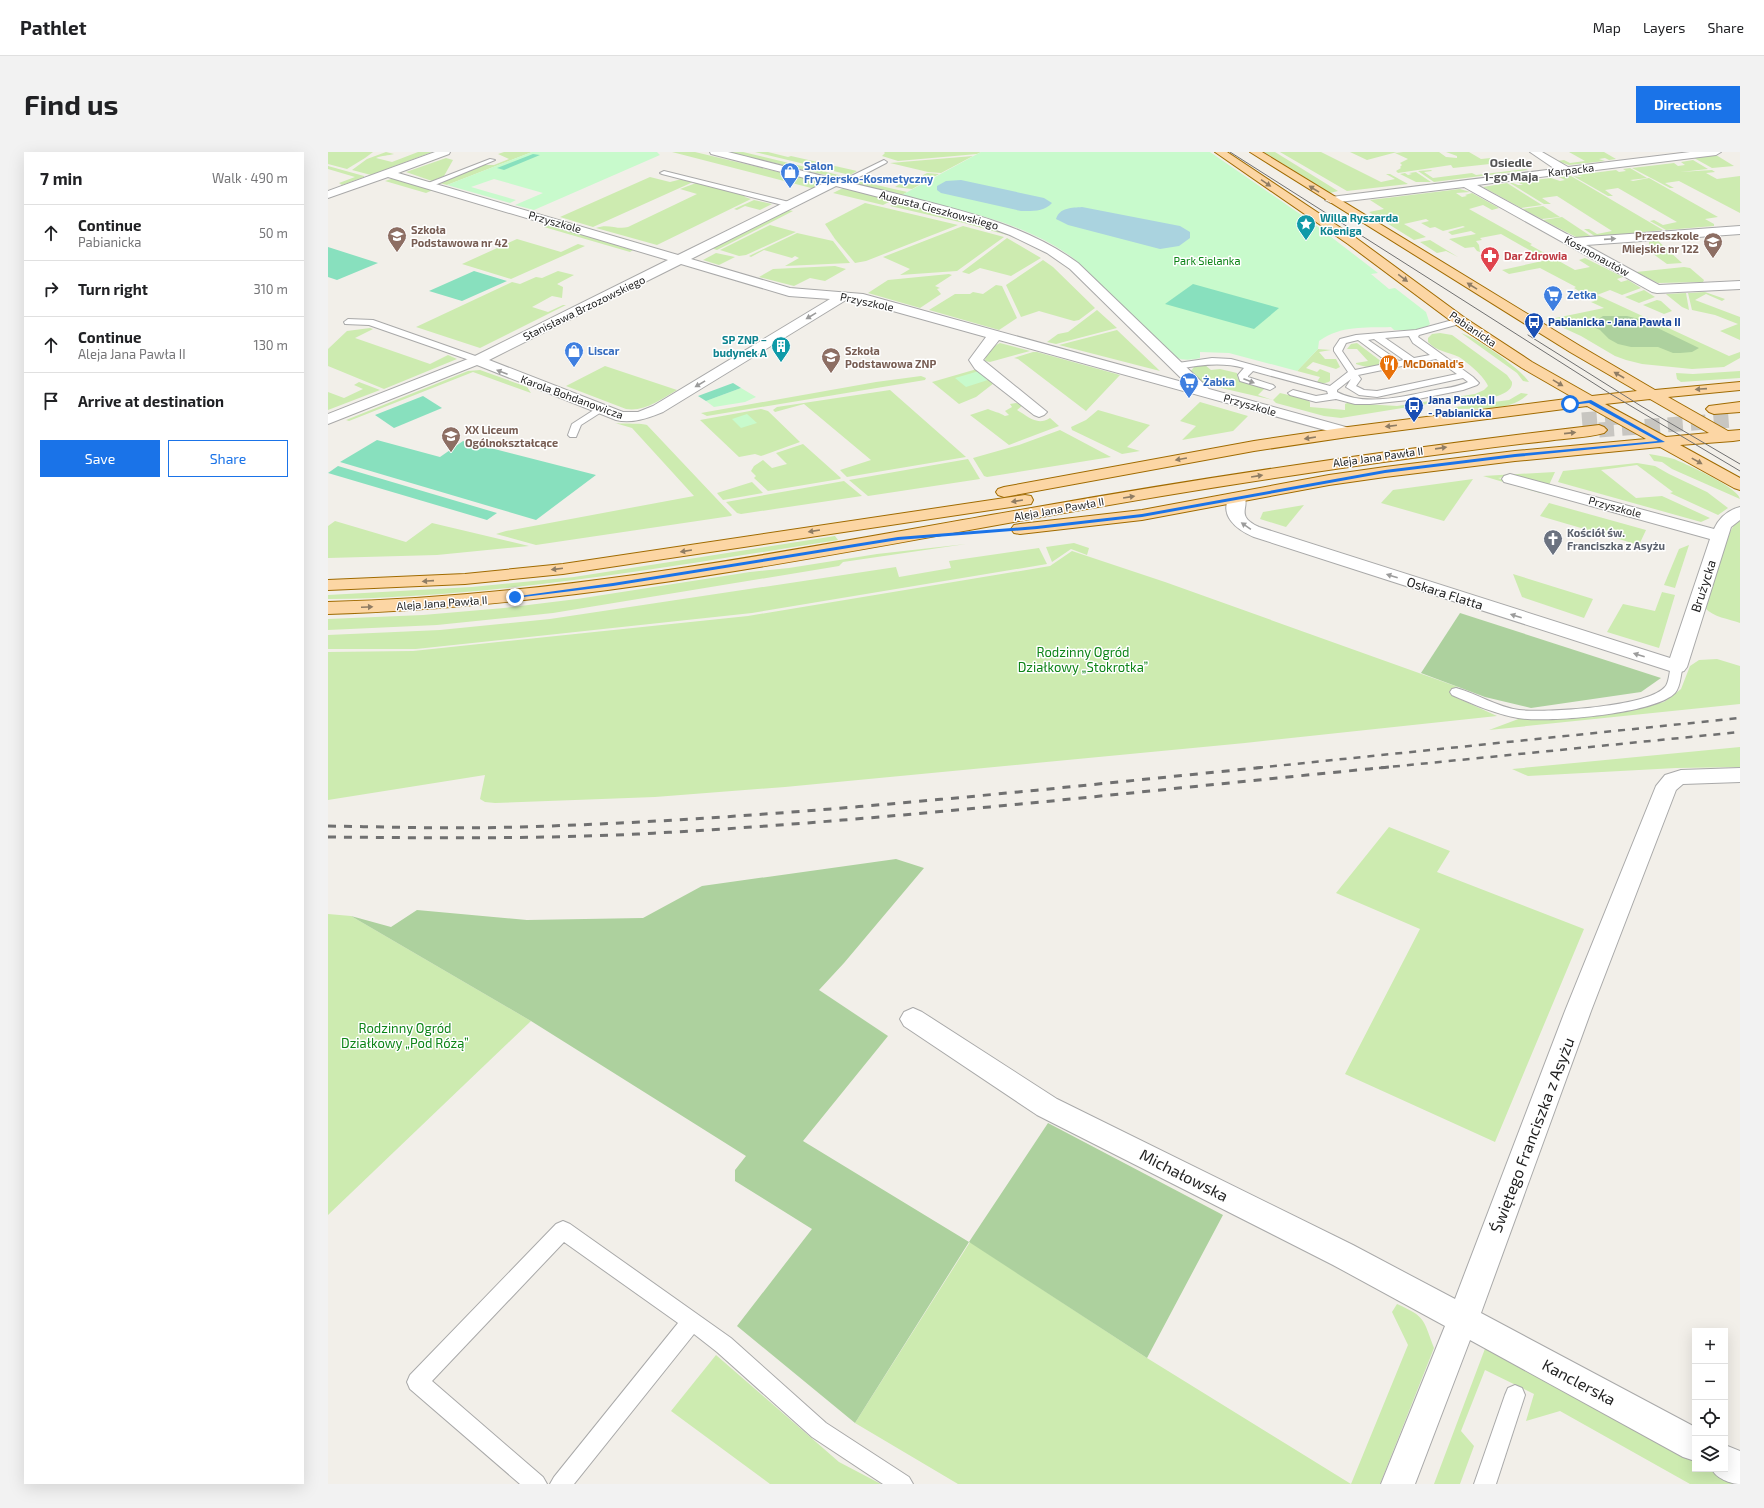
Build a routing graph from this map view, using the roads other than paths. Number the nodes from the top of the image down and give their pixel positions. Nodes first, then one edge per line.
1 (445, 152) edge
2 (715, 152) edge
3 (1220, 152) edge
4 (1255, 152) edge
5 (1535, 152) edge
6 (1716, 152) edge
7 (492, 160) dead end
8 (884, 162) dead end
9 (1566, 171) junction
10 (387, 173) junction
11 (664, 173) dead end
12 (836, 183) junction
13 (1465, 183) junction
14 (427, 185) junction
15 (328, 196) edge
16 (1331, 200) junction
17 (790, 205) junction
18 (1740, 230) edge
19 (1571, 242) junction
20 (681, 259) junction
21 (1740, 285) edge
22 (844, 296) junction
23 (1460, 321) junction
24 (348, 322) dead end
25 (1416, 333) junction
26 (996, 336) junction
27 (1390, 336) junction
28 (1368, 337) junction
29 (1437, 356) junction
30 (1422, 359) junction
31 (478, 360) junction
32 (1404, 363) junction
33 (1527, 364) junction
34 (1178, 366) junction
35 (1251, 367) junction
36 (1353, 373) junction
37 (1464, 375) junction
38 (1740, 386) edge
39 (1270, 387) dead end
40 (1409, 387) junction
41 (1203, 392) junction
42 (1334, 392) junction
43 (1294, 393) dead end
44 (1652, 394) junction
45 (1404, 400) junction
46 (1589, 401) junction
47 (600, 409) junction
48 (1714, 409) tunnel mouth
49 (1514, 410) junction
50 (1039, 412) dead end
51 (1738, 416) edge
52 (328, 419) edge
53 (1582, 420) tunnel mouth
54 (1599, 430) tunnel mouth
55 (1348, 432) junction
56 (573, 435) dead end
57 (1733, 436) edge
58 (1663, 442) junction
59 (1740, 445) edge
60 (1510, 479) dead end
61 (1740, 485) edge
62 (1237, 498) junction
63 (1740, 512) edge
64 (853, 525) junction
65 (1719, 536) junction
66 (898, 538) junction
67 (328, 585) edge
68 (328, 608) edge
69 (1677, 667) junction
70 (1456, 692) dead end
71 (1740, 775) edge
72 (913, 1019) dead end
73 (1463, 1319) junction
74 (692, 1321) junction
75 (1515, 1395) dead end
76 (1692, 1443) edge
77 (1728, 1463) edge
78 (1740, 1470) edge
79 (536, 1484) edge
80 (561, 1484) edge
81 (902, 1484) edge
82 (1398, 1484) edge
83 (1485, 1484) edge

1 - 10 street
2 - 12 street, Augusta Cieszkowskiego
3 -> 23 main road, Pabianicka
16 -> 4 main road
5 - 9 street
6 - 9 street, Karpacka
7 - 14 lane
8 - 12 lane
9 - 13 street, Karpacka
10 - 14 street, Przyszkole
10 - 15 street
11 - 17 lane
12 - 17 street, Stanisława Brzozowskiego
12 - 34 street, Augusta Cieszkowskiego
13 - 16 street, Karpacka
13 - 19 street, Kosmonautów
14 - 20 street, Przyszkole
44 -> 16 main road
17 - 20 street, Stanisława Brzozowskiego
19 -> 18 street
19 - 21 street, Kosmonautów
20 - 22 street, Przyszkole
20 - 31 street, Stanisława Brzozowskiego
22 - 26 street, Przyszkole
22 -> 47 street, Karola Bohdanowicza
23 - 25 lane
23 - 33 main road, Pabianicka
24 - 31 lane, Karola Bohdanowicza
25 - 27 lane
25 - 29 lane
26 - 41 street, Przyszkole
26 - 50 street
27 - 28 lane
27 - 30 lane
28 - 32 lane
28 - 32 lane
28 - 36 lane
29 - 30 lane
29 - 37 lane
30 - 32 lane
47 -> 31 street, Karola Bohdanowicza
31 - 52 street, Stanisława Brzozowskiego
32 - 36 lane
33 -> 46 main road, Pabianicka
33 - 49 main road
34 - 35 lane
34 - 41 street, Augusta Cieszkowskiego
35 -> 39 lane
35 - 42 lane
36 - 40 lane
36 - 42 lane
37 - 40 lane
37 - 45 lane
38 -> 44 main road
40 - 45 lane
41 - 55 street, Przyszkole
42 - 43 lane
42 - 45 lane
44 - 46 main road
44 - 57 main road
46 - 49 main road
46 - 58 main road, Pabianicka
47 - 56 lane
48 - 51 main road
49 -> 55 main road
53 -> 64 main road, Aleja Jana Pawła II
66 -> 54 main road, Aleja Jana Pawła II
55 -> 64 main road
57 - 58 main road
57 - 59 main road
58 -> 61 main road, Pabianicka
58 - 62 main road
60 - 65 street, Przyszkole
62 - 66 main road
69 -> 62 street, Oskara Flatta
63 - 65 street, Brużycka
64 -> 67 main road, Aleja Jana Pawła II
65 - 69 street, Brużycka
68 -> 66 main road, Aleja Jana Pawła II
69 - 70 lane
71 - 73 street, Świętego Franciszka z Asyżu
72 - 73 street, Michałowska
73 - 76 street, Kanclerska
73 - 82 street, Świętego Franciszka z Asyżu
74 - 79 lane
74 - 80 lane
74 - 81 lane
75 - 83 lane
77 - 78 street

